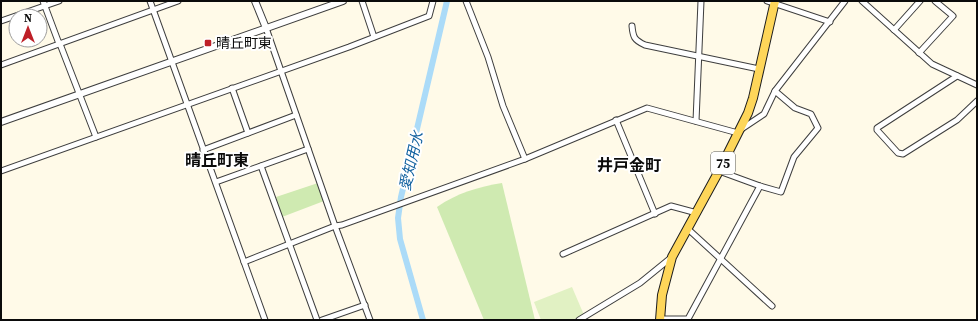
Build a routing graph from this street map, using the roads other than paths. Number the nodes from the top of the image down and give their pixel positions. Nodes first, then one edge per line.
1 (59, 1) edge
2 (150, 1) edge
3 (178, 1) edge
4 (256, 1) edge
5 (343, 1) edge
6 (362, 1) edge
7 (433, 1) edge
8 (466, 1) edge
9 (701, 1) edge
10 (845, 1) edge
11 (862, 1) edge
12 (920, 1) edge
13 (935, 1) edge
14 (772, 2) edge
15 (44, 4) edge
16 (153, 10) junction
17 (1, 20) edge
18 (830, 22) junction
19 (632, 26) dead end
20 (266, 28) junction
21 (894, 30) junction
22 (374, 37) junction
23 (60, 44) junction
24 (919, 53) junction
25 (699, 56) junction
26 (173, 61) junction
27 (1, 65) edge
28 (760, 69) junction
29 (280, 72) junction
30 (957, 76) junction
31 (977, 85) edge
32 (232, 88) junction
33 (774, 91) junction
34 (80, 93) junction
35 (977, 101) edge
36 (188, 105) junction
37 (296, 115) junction
38 (616, 120) junction
39 (696, 121) junction
40 (1, 122) edge
41 (739, 132) junction
42 (248, 133) junction
43 (96, 137) junction
44 (308, 149) junction
45 (203, 150) junction
46 (525, 159) junction
47 (261, 166) junction
48 (1, 170) edge
49 (720, 171) junction
50 (216, 182) junction
51 (760, 186) junction
52 (697, 213) junction
53 (654, 214) junction
54 (335, 226) junction
55 (688, 229) junction
56 (288, 244) junction
57 (563, 254) dead end
58 (672, 257) junction
59 (720, 260) junction
60 (244, 262) junction
61 (365, 305) junction
62 (772, 306) dead end
63 (265, 320) edge
64 (316, 320) edge
65 (322, 320) edge
66 (370, 320) edge
67 (579, 320) edge
68 (660, 320) edge

1 - 15 street
2 - 16 street
3 - 16 street
4 - 20 street
5 - 20 street
6 - 22 street
7 - 22 street
8 - 46 street
9 - 25 street
10 - 18 street
11 - 21 street
12 - 21 street
13 - 24 street
14 - 18 street
14 - 28 main road, 75
15 - 17 street
15 - 23 street
16 - 23 street
16 - 26 street
18 - 33 street
19 - 25 street
20 - 26 street
20 - 29 street
21 - 24 street
22 - 29 street
23 - 27 street
23 - 34 street
24 - 30 street
25 - 28 street
25 - 39 street
26 - 34 street
26 - 36 street
28 - 41 main road, 75
29 - 32 street
29 - 37 street
30 - 31 street
30 - 35 street
32 - 36 street
32 - 42 street
33 - 41 street
33 - 51 street
34 - 40 street
34 - 43 street
36 - 43 street
36 - 45 street
37 - 42 street
37 - 44 street
38 - 39 street
38 - 46 street
38 - 53 street
39 - 41 street
41 - 49 main road, 75
42 - 45 street
43 - 48 street
44 - 47 street
44 - 54 street
45 - 50 street
46 - 54 street
47 - 50 street
47 - 56 street
49 - 51 street
49 - 52 main road, 75
50 - 60 street
51 - 59 street
52 - 53 street
52 - 55 main road, 75
53 - 57 street
54 - 56 street
54 - 61 street
55 - 58 main road, 75
55 - 59 street
56 - 60 street
56 - 64 street
58 - 67 street
58 - 68 main road, 75
59 - 62 street
59 - 68 street
60 - 63 street
61 - 65 street
61 - 66 street

